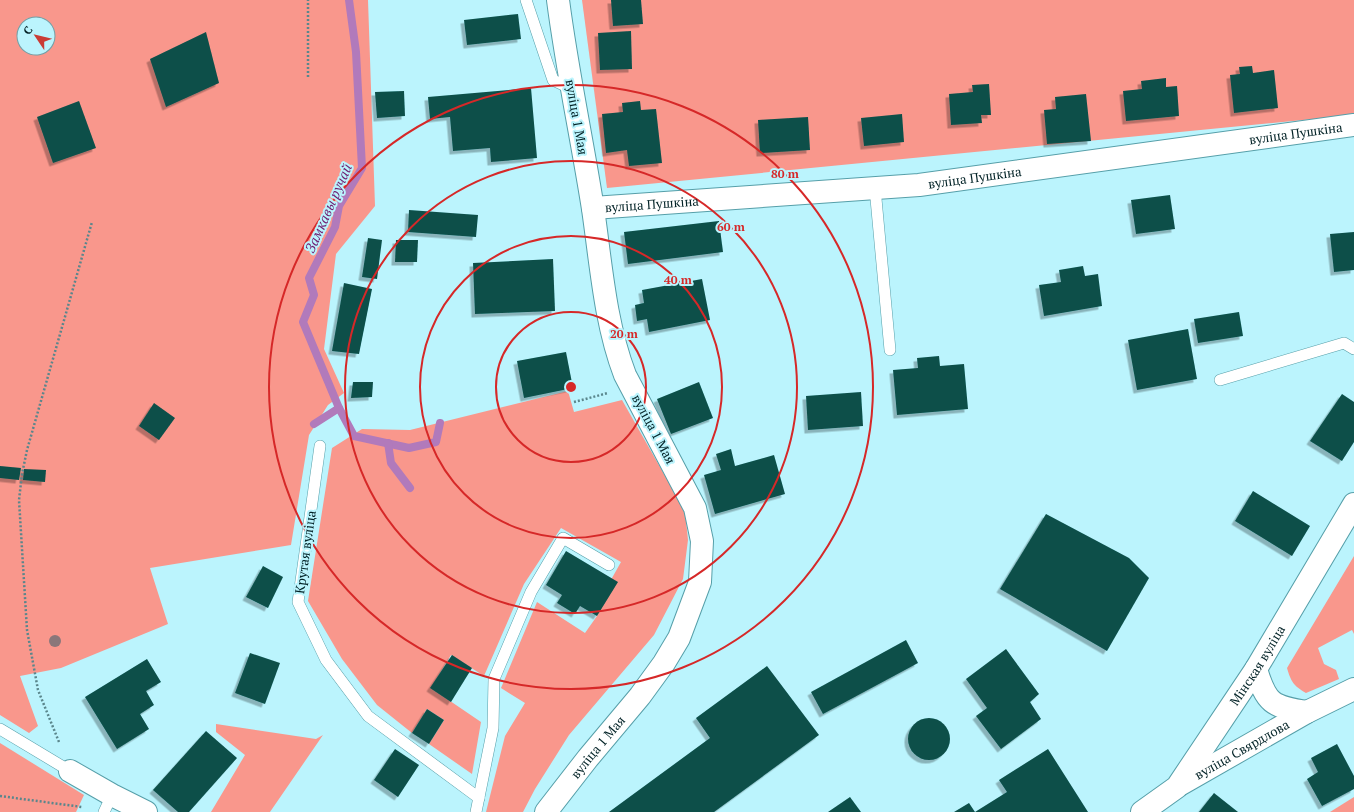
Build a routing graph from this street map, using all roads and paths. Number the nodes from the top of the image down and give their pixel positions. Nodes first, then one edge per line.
1 (308, 0) edge
2 (526, 0) edge
3 (558, 0) edge
4 (308, 77) dead end
5 (573, 89) junction
6 (1354, 125) edge
7 (875, 188) junction
8 (593, 208) junction
9 (92, 222) dead end
10 (1354, 349) edge
11 (890, 350) dead end
12 (1220, 380) dead end
13 (631, 386) junction
14 (574, 402) dead end
15 (320, 446) dead end
16 (1354, 504) edge
17 (609, 565) dead end
18 (1256, 669) junction
19 (1354, 689) edge
20 (1307, 712) junction
21 (0, 729) edge
22 (70, 771) junction
23 (1176, 787) junction
24 (0, 796) edge
25 (480, 798) junction
26 (108, 804) edge
27 (146, 812) edge
28 (476, 812) edge
29 (546, 812) edge
30 (1142, 812) edge

1 - 4 path
2 - 5 lane
3 - 5 street, вуліца 1 Мая
5 - 8 street, вуліца 1 Мая
6 - 7 street, вуліца Пушкіна
7 - 8 street, вуліца Пушкіна
7 - 11 lane
8 - 13 street, вуліца 1 Мая
9 - 22 path
10 - 12 lane
13 - 14 path
13 - 29 street, вуліца 1 Мая
15 - 25 lane, Крутая вуліца
16 - 18 street, Мінская вуліца
17 - 25 lane
18 - 20 street, вуліца Свярдлова
18 - 23 street, Мінская вуліца
19 - 20 street, вуліца Свярдлова
20 - 23 street, вуліца Свярдлова
21 - 22 lane
22 - 26 street
23 - 30 street, Мінская вуліца
24 - 26 path
25 - 28 lane
26 - 27 street

